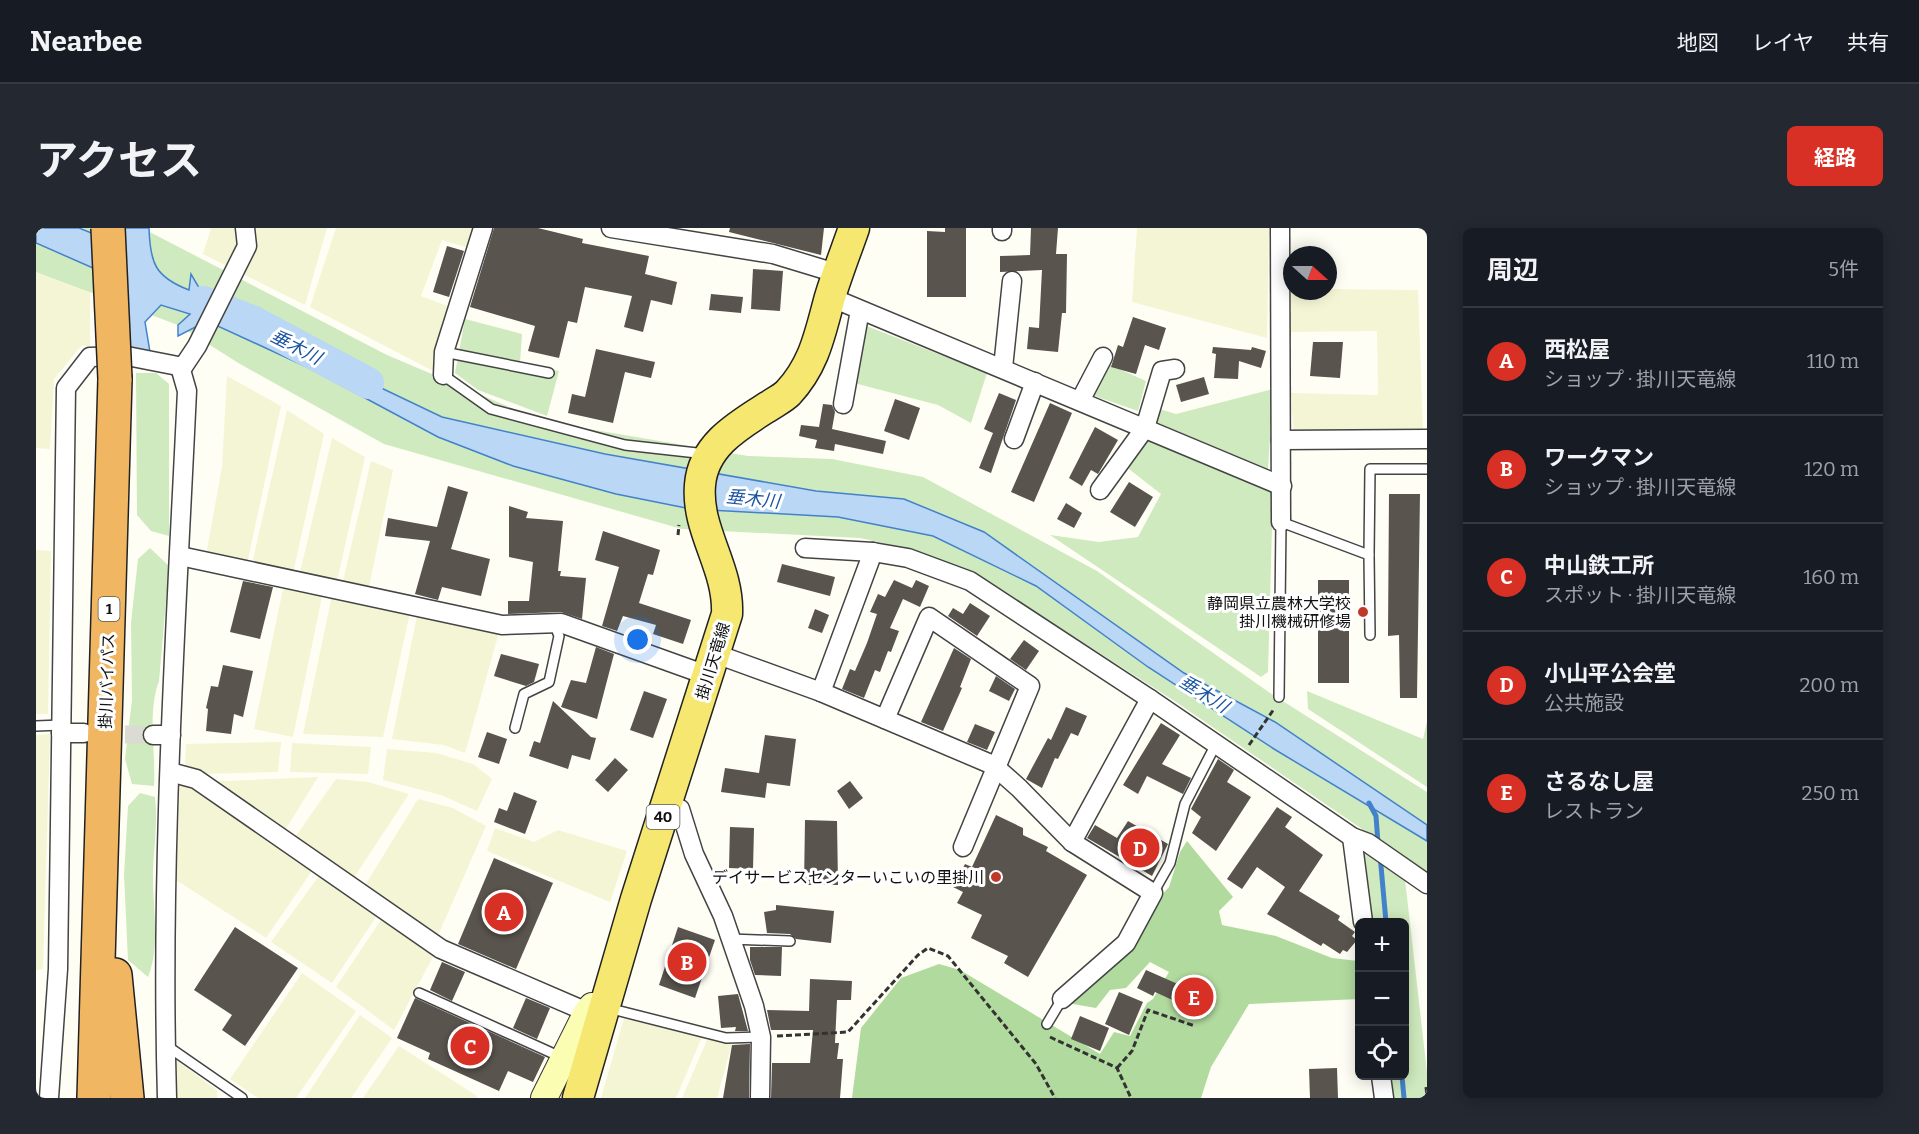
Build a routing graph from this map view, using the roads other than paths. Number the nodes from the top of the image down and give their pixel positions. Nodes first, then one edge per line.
1 (108, 228) edge
2 (245, 228) edge
3 (483, 228) edge
4 (610, 228) edge
5 (854, 228) edge
6 (1280, 228) edge
7 (1012, 281) dead end
8 (834, 285) junction
9 (860, 310) junction
10 (1022, 315) dead end
11 (1006, 336) junction
12 (444, 352) junction
13 (1103, 357) dead end
14 (183, 367) junction
15 (1003, 368) junction
16 (1175, 369) dead end
17 (549, 374) dead end
18 (443, 375) joint
19 (1035, 382) junction
20 (1080, 401) junction
21 (843, 404) dead end
22 (1145, 428) junction
23 (1014, 439) dead end
24 (1281, 440) junction
25 (1427, 440) edge
26 (709, 456) junction
27 (1427, 469) edge
28 (1282, 486) junction
29 (1100, 490) dead end
30 (1281, 522) junction
31 (805, 548) dead end
32 (873, 552) junction
33 (1369, 555) junction
34 (180, 556) junction
35 (554, 623) junction
36 (1370, 635) dead end
37 (712, 665) junction
38 (821, 692) junction
39 (1150, 699) junction
40 (1278, 701) road end
41 (885, 719) junction
42 (36, 726) edge
43 (515, 728) dead end
44 (61, 729) junction
45 (84, 733) tunnel mouth
46 (1216, 744) junction
47 (997, 768) junction
48 (170, 772) junction
49 (666, 806) junction
50 (102, 839) junction
51 (1360, 840) junction
52 (1072, 842) junction
53 (963, 847) dead end
54 (1427, 884) edge
55 (1153, 893) junction
56 (1363, 918) edge
57 (730, 939) junction
58 (790, 941) dead end
59 (419, 993) dead end
60 (1062, 999) joint
61 (595, 1010) junction
62 (1047, 1024) road end
63 (761, 1037) junction
64 (165, 1045) junction
65 (563, 1058) junction
66 (1382, 1080) edge
67 (49, 1098) edge
68 (79, 1098) edge
69 (94, 1098) edge
70 (127, 1098) edge
71 (167, 1098) edge
72 (242, 1098) edge
73 (544, 1098) edge
74 (578, 1098) edge
75 (760, 1098) edge
76 (1384, 1098) edge

1 - 50 highway, 掛川バイパス / 1, bridge
2 - 14 street
3 - 12 street
4 - 8 street
5 - 8 main road, 掛川天竜線 / 40
6 - 24 street
7 - 11 street
8 - 9 street
8 - 26 main road, 掛川天竜線 / 40
9 - 15 street
9 - 21 street
10 - 11 street
11 - 15 street
12 - 17 lane
12 - 18 street
13 - 20 street
14 - 34 street
14 - 44 street
15 - 19 street
16 - 22 street
18 - 26 lane
19 - 20 street
19 - 23 street
20 - 22 street
22 - 28 street
22 - 29 street
24 - 25 street
24 - 28 street
26 - 37 main road, 掛川天竜線 / 40
27 - 33 lane
28 - 30 street
30 - 33 lane
30 - 40 lane
31 - 32 street
32 - 38 street
32 - 39 street
33 - 36 lane
34 - 35 street
34 - 48 street
35 - 37 street
35 - 43 lane
37 - 38 street
37 - 49 main road, 掛川天竜線 / 40
38 - 41 street
39 - 46 street
39 - 52 street
41 - 47 street
41 - 47 street
42 - 44 lane
44 - 45 street
44 - 67 street
46 - 51 street
46 - 55 lane
47 - 52 street
47 - 53 street
48 - 61 street
48 - 64 street
49 - 57 street
49 - 61 main road, 掛川天竜線 / 40
50 - 68 highway
50 - 69 highway, 掛川バイパス / 1
50 - 70 highway
51 - 54 street
51 - 56 street
52 - 55 street
55 - 60 street
57 - 58 lane
57 - 63 street
59 - 65 lane
60 - 62 lane
61 - 63 lane
61 - 65 street
61 - 74 main road, 掛川天竜線 / 40
63 - 75 street
64 - 71 street
64 - 72 lane
65 - 73 street
66 - 76 street

